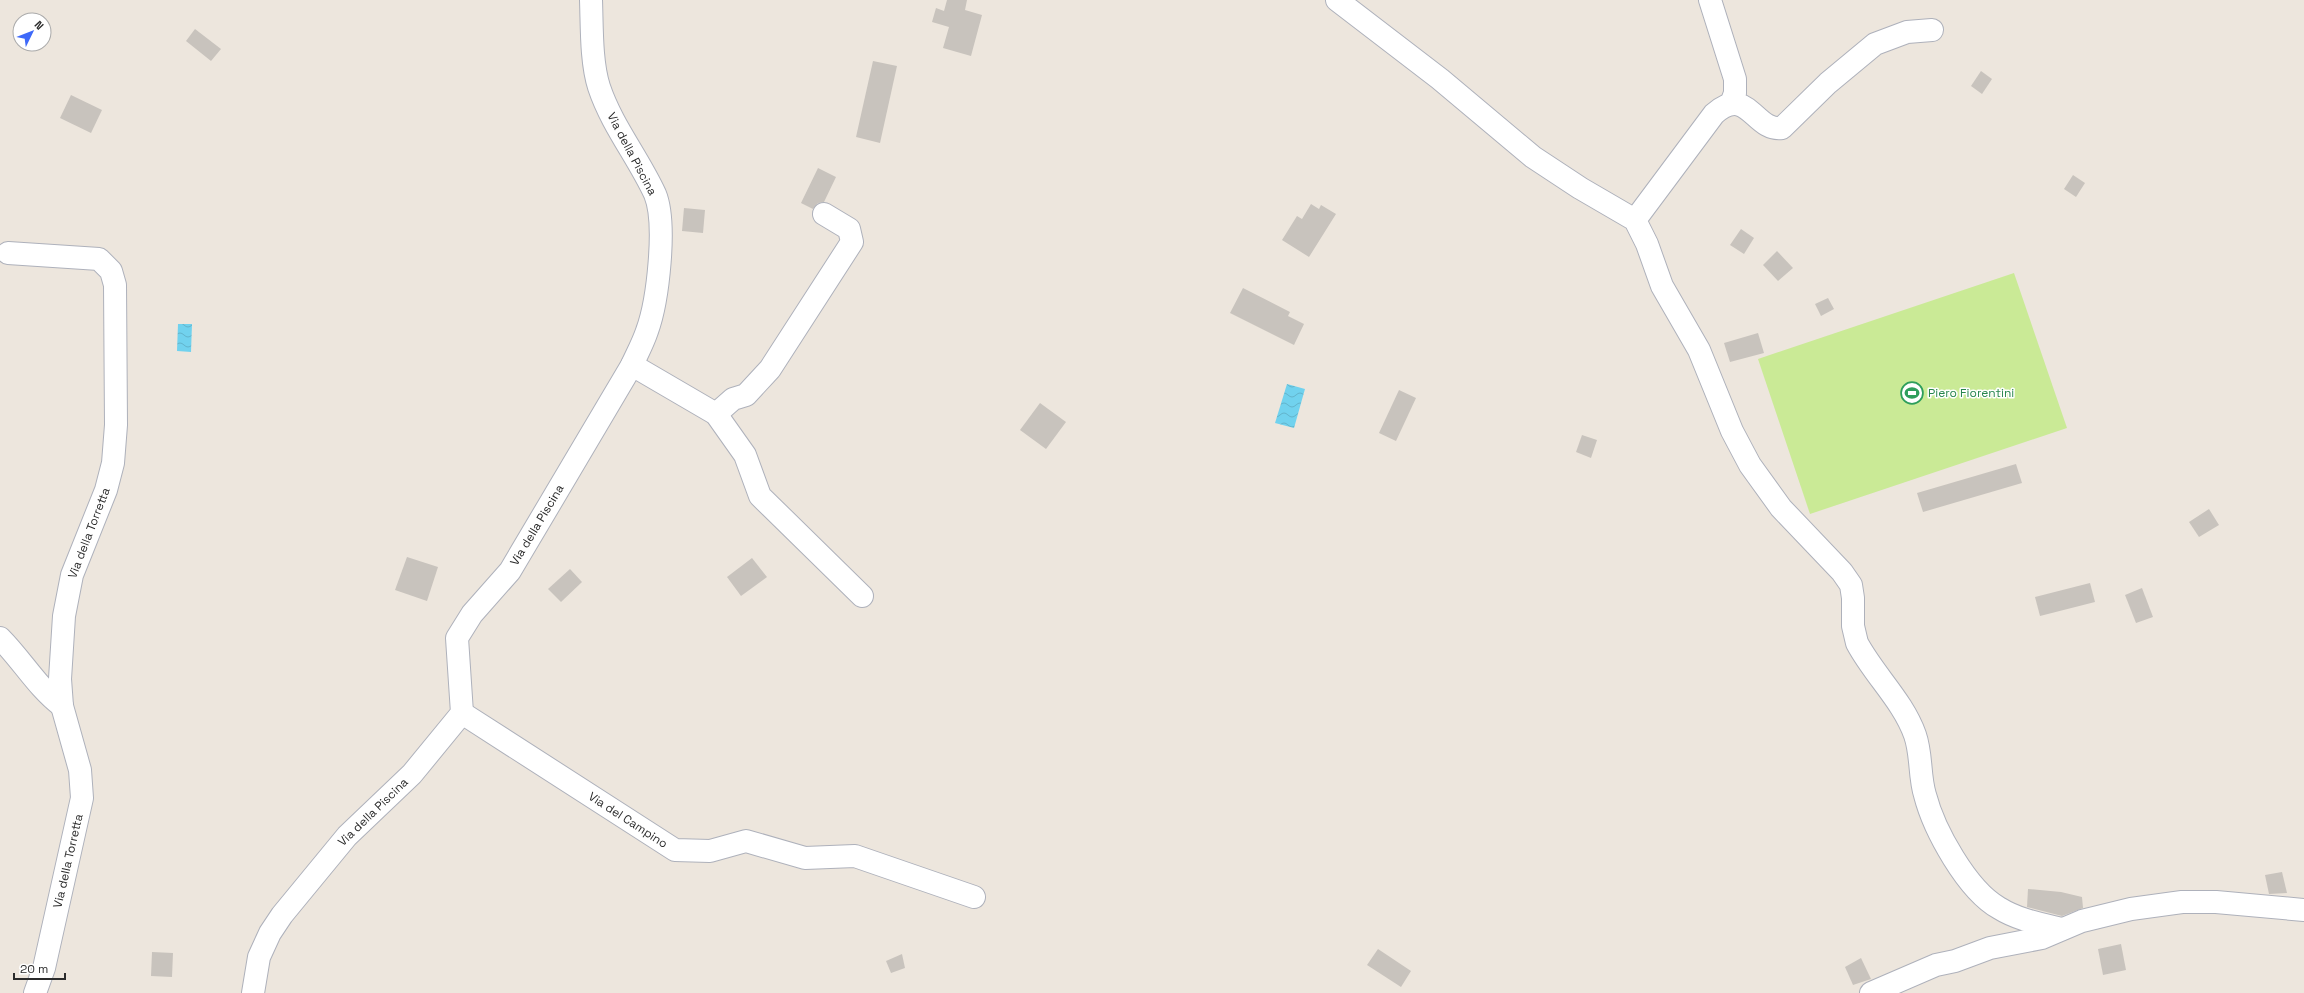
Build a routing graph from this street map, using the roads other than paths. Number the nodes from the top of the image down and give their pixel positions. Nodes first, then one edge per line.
1 (591, 0) edge
2 (1337, 0) edge
3 (1710, 0) edge
4 (1932, 30) dead end
5 (1731, 104) junction
6 (824, 214) dead end
7 (1635, 220) junction
8 (8, 253) dead end
9 (632, 365) junction
10 (716, 414) junction
11 (862, 596) dead end
12 (0, 638) edge
13 (62, 706) junction
14 (462, 713) junction
15 (974, 897) dead end
16 (2304, 910) edge
17 (2062, 929) junction
18 (36, 993) edge
19 (253, 993) edge
20 (1872, 993) edge

1 - 9 street, Via della Piscina
2 - 7 street
3 - 5 street
4 - 5 street
5 - 7 street
6 - 10 street
7 - 17 street
8 - 13 street, Via della Torretta
9 - 10 street
9 - 14 street, Via della Piscina
10 - 11 street
12 - 13 street
13 - 18 street, Via della Torretta
14 - 15 street, Via del Campino
14 - 19 street, Via della Piscina
16 - 17 street
17 - 20 street

